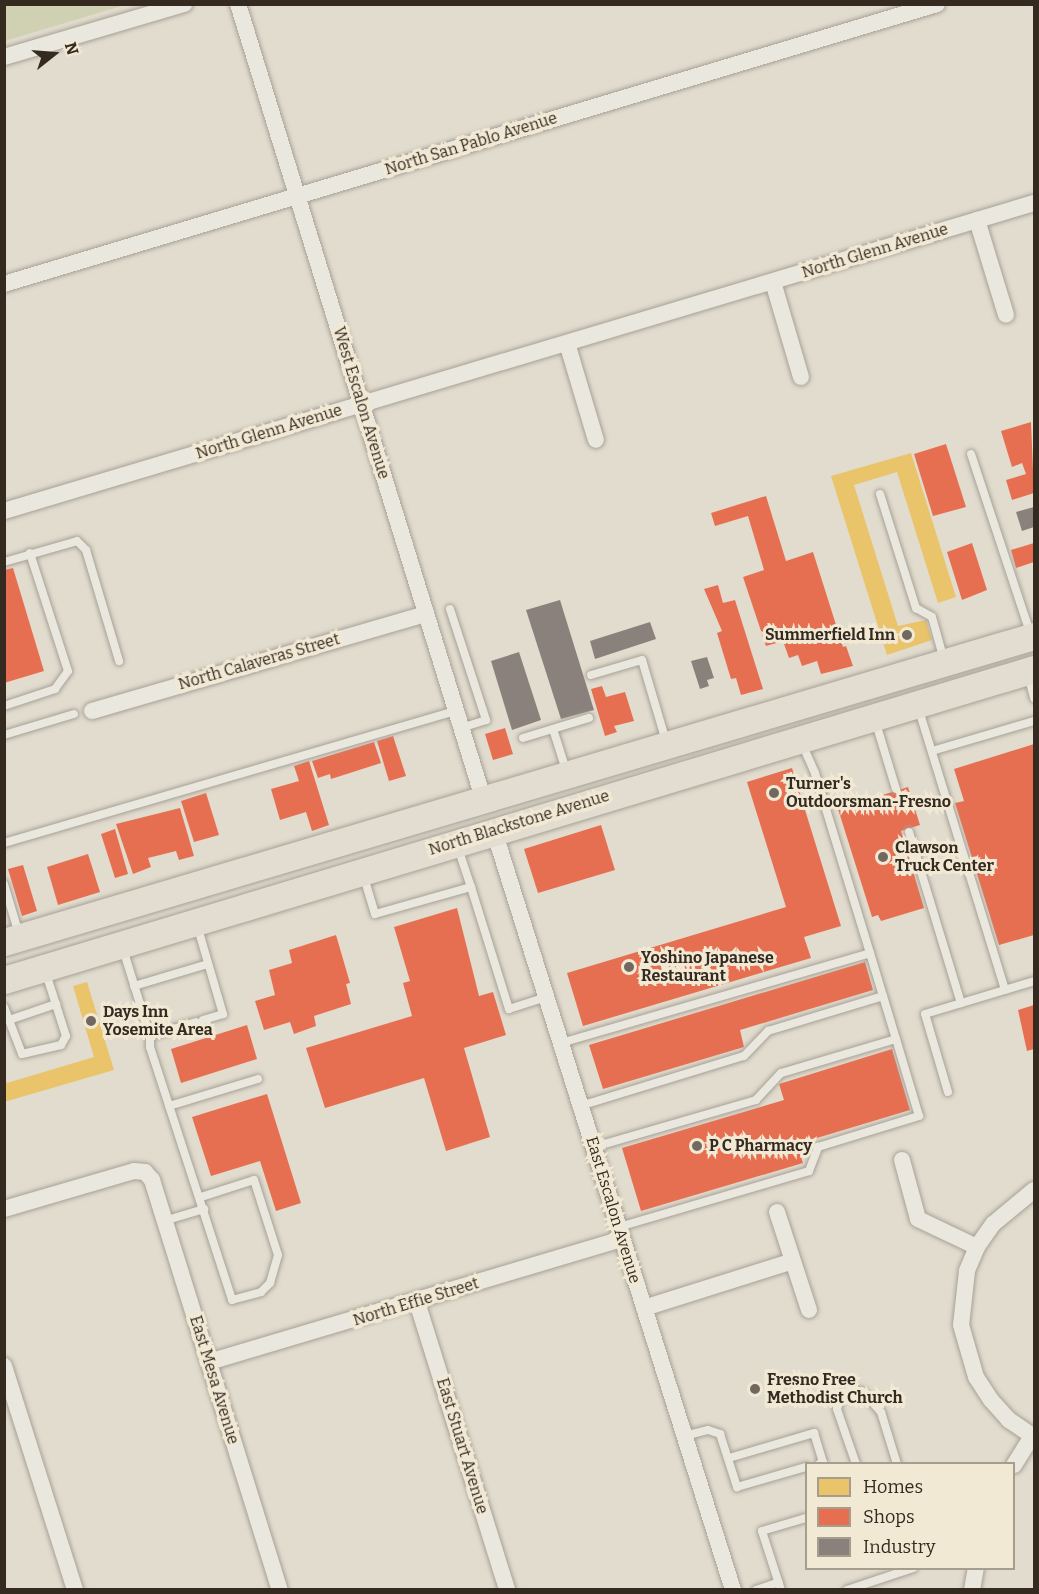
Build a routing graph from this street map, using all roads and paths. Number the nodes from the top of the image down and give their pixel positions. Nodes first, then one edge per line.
1 (184, 4) edge
2 (238, 4) edge
3 (938, 4) edge
4 (4, 57) edge
5 (297, 196) junction
6 (1035, 203) edge
7 (977, 220) junction
8 (772, 282) junction
9 (4, 284) edge
10 (1006, 315) dead end
11 (567, 343) junction
12 (801, 377) dead end
13 (361, 405) junction
14 (596, 440) dead end
15 (971, 454) dead end
16 (880, 494) dead end
17 (4, 511) edge
18 (30, 553) junction
19 (4, 562) edge
20 (450, 609) dead end
21 (426, 614) junction
22 (1033, 637) edge
23 (119, 662) dead end
24 (945, 663) junction
25 (1031, 670) edge
26 (591, 675) dead end
27 (1035, 698) edge
28 (917, 704) junction
29 (4, 706) edge
30 (92, 711) dead end
31 (456, 711) junction
32 (74, 714) dead end
33 (874, 717) junction
34 (589, 718) dead end
35 (1035, 721) edge
36 (461, 728) junction
37 (553, 729) junction
38 (4, 735) edge
39 (522, 738) dead end
40 (800, 739) junction
41 (668, 747) junction
42 (932, 751) junction
43 (567, 776) junction
44 (897, 789) dead end
45 (484, 801) junction
46 (494, 831) junction
47 (909, 832) dead end
48 (456, 842) junction
49 (4, 843) edge
50 (362, 870) junction
51 (4, 884) edge
52 (471, 887) junction
53 (196, 920) junction
54 (12, 940) edge
55 (121, 943) junction
56 (870, 953) junction
57 (208, 964) junction
58 (45, 967) junction
59 (4, 980) edge
60 (1035, 981) edge
61 (134, 986) junction
62 (1005, 990) junction
63 (883, 996) junction
64 (546, 997) junction
65 (962, 1003) junction
66 (56, 1004) junction
67 (4, 1007) edge
68 (9, 1020) junction
69 (150, 1036) junction
70 (896, 1039) junction
71 (561, 1043) junction
72 (258, 1079) dead end
73 (948, 1092) dead end
74 (169, 1106) junction
75 (580, 1106) junction
76 (594, 1147) junction
77 (902, 1160) dead end
78 (1035, 1190) edge
79 (201, 1197) junction
80 (4, 1209) edge
81 (204, 1209) junction
82 (777, 1212) dead end
83 (164, 1221) junction
84 (621, 1233) junction
85 (977, 1246) junction
86 (793, 1261) junction
87 (417, 1302) junction
88 (644, 1308) junction
89 (808, 1310) dead end
90 (208, 1362) junction
91 (4, 1366) edge
92 (684, 1436) junction
93 (1033, 1436) edge
94 (729, 1458) junction
95 (823, 1462) edge
96 (855, 1462) edge
97 (896, 1462) edge
98 (1015, 1463) edge
99 (805, 1468) edge
100 (805, 1519) edge
101 (910, 1570) edge
102 (976, 1570) edge
103 (780, 1586) edge
104 (75, 1590) edge
105 (280, 1590) edge
106 (507, 1590) edge
107 (733, 1590) edge
108 (756, 1590) edge
109 (847, 1590) edge
110 (972, 1590) edge

1 - 4 street
2 - 5 street, West Escalon Avenue
3 - 5 street, North San Pablo Avenue
5 - 9 street, North San Pablo Avenue
5 - 13 street, West Escalon Avenue
6 - 7 street, North Glenn Avenue
7 - 8 street, North Glenn Avenue
7 - 10 street
8 - 11 street, North Glenn Avenue
8 - 12 street
11 - 13 street, North Glenn Avenue
11 - 14 street
13 - 17 street, North Glenn Avenue
13 - 21 street, West Escalon Avenue
15 - 22 lane
16 - 24 lane
18 - 19 lane
18 - 23 lane
18 - 29 lane
20 - 36 lane
21 - 30 street, North Calaveras Street
21 - 31 street, West Escalon Avenue
22 - 24 main road, North Blackstone Avenue
24 - 41 main road, North Blackstone Avenue
25 - 27 lane
25 - 28 main road, North Blackstone Avenue
26 - 41 lane
28 - 33 main road, North Blackstone Avenue
28 - 42 lane
31 - 36 street, West Escalon Avenue
31 - 49 lane
32 - 38 lane
33 - 40 main road, North Blackstone Avenue
33 - 44 lane
34 - 37 lane
35 - 42 lane
36 - 45 street, West Escalon Avenue
37 - 39 lane
37 - 43 lane
40 - 46 main road, North Blackstone Avenue
40 - 56 lane
41 - 43 main road, North Blackstone Avenue
42 - 62 lane
43 - 45 main road, North Blackstone Avenue
43 - 46 main road
45 - 50 main road
45 - 54 main road, North Blackstone Avenue
46 - 48 main road, North Blackstone Avenue
46 - 64 street, East Escalon Avenue
47 - 65 lane
48 - 50 main road, North Blackstone Avenue
48 - 52 lane
50 - 52 lane
50 - 53 main road, North Blackstone Avenue
51 - 54 lane
52 - 64 lane
53 - 55 main road, North Blackstone Avenue
53 - 57 lane
55 - 58 main road, North Blackstone Avenue
55 - 61 lane
56 - 63 lane
56 - 71 lane
57 - 61 lane
57 - 69 lane
58 - 59 main road, North Blackstone Avenue
58 - 66 lane
60 - 62 lane
61 - 69 lane
62 - 65 lane
63 - 70 lane
63 - 75 lane
64 - 71 street, East Escalon Avenue
65 - 73 lane
66 - 68 lane
66 - 68 lane
67 - 68 lane
69 - 74 lane
70 - 76 lane
70 - 84 lane
71 - 75 street, East Escalon Avenue
72 - 74 lane
74 - 79 lane
75 - 76 street, East Escalon Avenue
76 - 84 street, East Escalon Avenue
77 - 85 street
78 - 85 street
79 - 81 lane
79 - 81 lane
80 - 83 street, East Mesa Avenue
81 - 83 lane
82 - 86 street
83 - 90 street, East Mesa Avenue
84 - 87 street, North Effie Street
84 - 88 street, East Escalon Avenue
85 - 93 street
86 - 88 street
86 - 89 street
87 - 90 street, North Effie Street
87 - 106 street, East Stuart Avenue
88 - 92 street, East Escalon Avenue
90 - 105 street, East Mesa Avenue
91 - 104 street
92 - 94 lane
92 - 107 street, East Escalon Avenue
93 - 98 street
94 - 95 lane
94 - 99 lane
96 - 97 lane
100 - 103 lane
101 - 109 lane
102 - 110 street
103 - 108 lane

